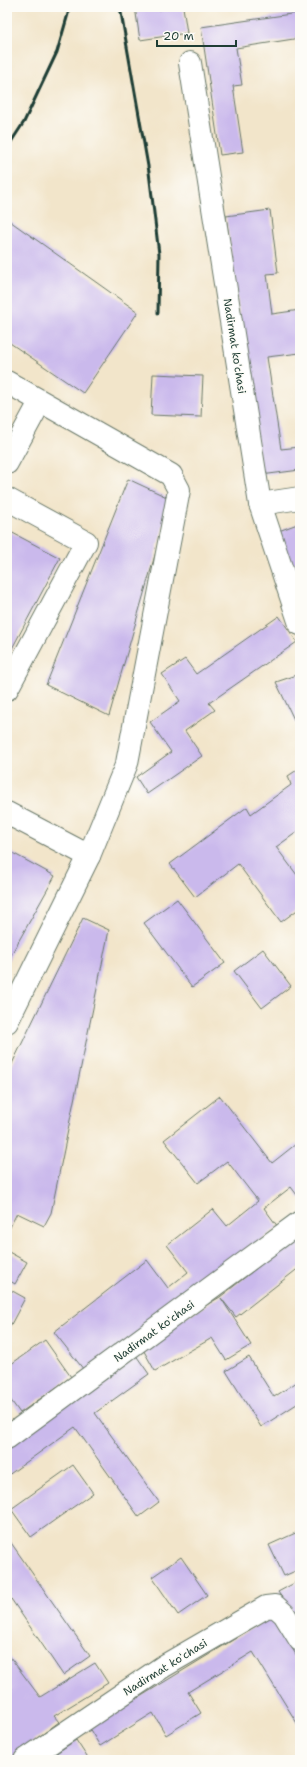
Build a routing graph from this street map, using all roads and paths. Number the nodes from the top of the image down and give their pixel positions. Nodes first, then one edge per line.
1 (190, 63) dead end
2 (7, 382) edge
3 (40, 402) junction
4 (7, 464) edge
5 (300, 498) edge
6 (7, 499) edge
7 (260, 504) junction
8 (300, 624) edge
9 (7, 689) edge
10 (7, 813) edge
11 (89, 856) junction
12 (7, 1022) edge
13 (300, 1222) edge
14 (7, 1438) edge
15 (300, 1640) edge
16 (25, 1760) edge

1 - 7 street, Nadirmat koʻchasi
2 - 3 street
3 - 4 street
3 - 11 street
5 - 7 street
6 - 9 street
7 - 8 street, Nadirmat koʻchasi
10 - 11 street
11 - 12 street
13 - 14 street, Nadirmat koʻchasi
15 - 16 street, Nadirmat koʻchasi

